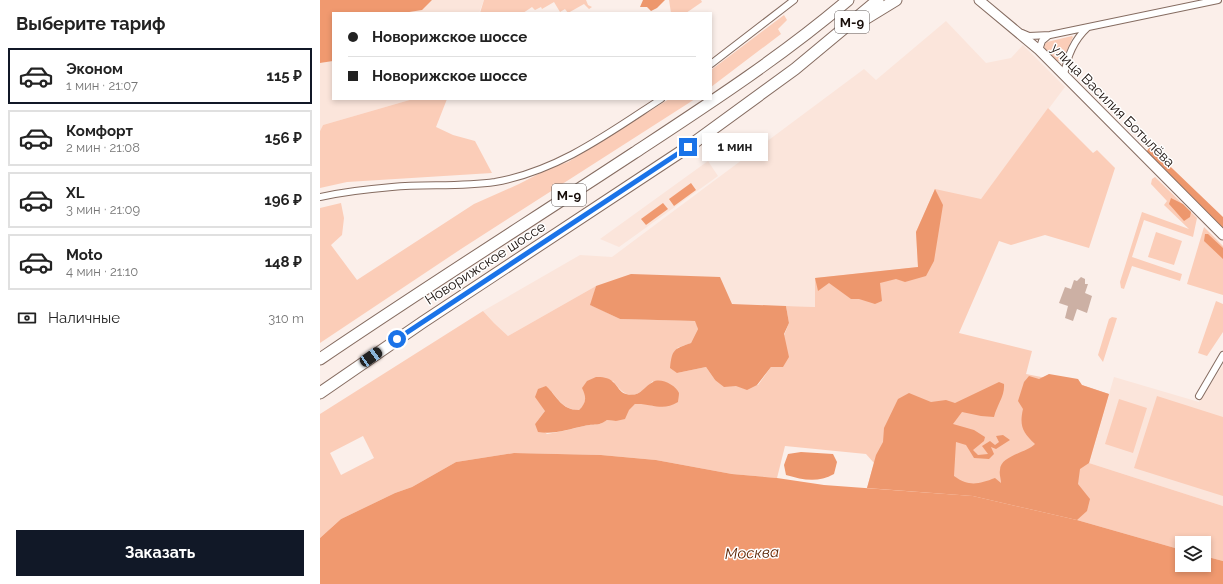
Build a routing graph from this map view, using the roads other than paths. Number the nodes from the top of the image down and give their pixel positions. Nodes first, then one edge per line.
1 (794, 0) edge
2 (838, 0) edge
3 (848, 0) edge
4 (896, 0) edge
5 (980, 0) edge
6 (1218, 0) edge
7 (877, 1) edge
8 (815, 26) junction
9 (1086, 28) junction
10 (1020, 32) junction
11 (1050, 35) junction
12 (829, 42) junction
13 (1039, 50) junction
14 (712, 63) edge
15 (1064, 75) junction
16 (659, 100) edge
17 (320, 198) edge
18 (1223, 234) edge
19 (1223, 355) edge
20 (320, 359) edge
21 (320, 393) edge
22 (1199, 396) dead end

1 - 14 street
2 - 8 highway
3 - 8 highway, Новорижское шоссе / М-9
4 - 12 highway
5 - 10 street, улица Василия Ботылёва
6 - 9 street
7 - 12 highway, Новорижское шоссе / М-9
8 - 20 highway, Новорижское шоссе / М-9
9 - 11 street
9 - 15 street
10 - 11 street
10 - 13 street, улица Василия Ботылёва
11 - 13 street
12 - 21 highway, Новорижское шоссе / М-9
13 - 15 street, улица Василия Ботылёва
15 - 18 street, улица Василия Ботылёва
16 - 17 street
19 - 22 street

